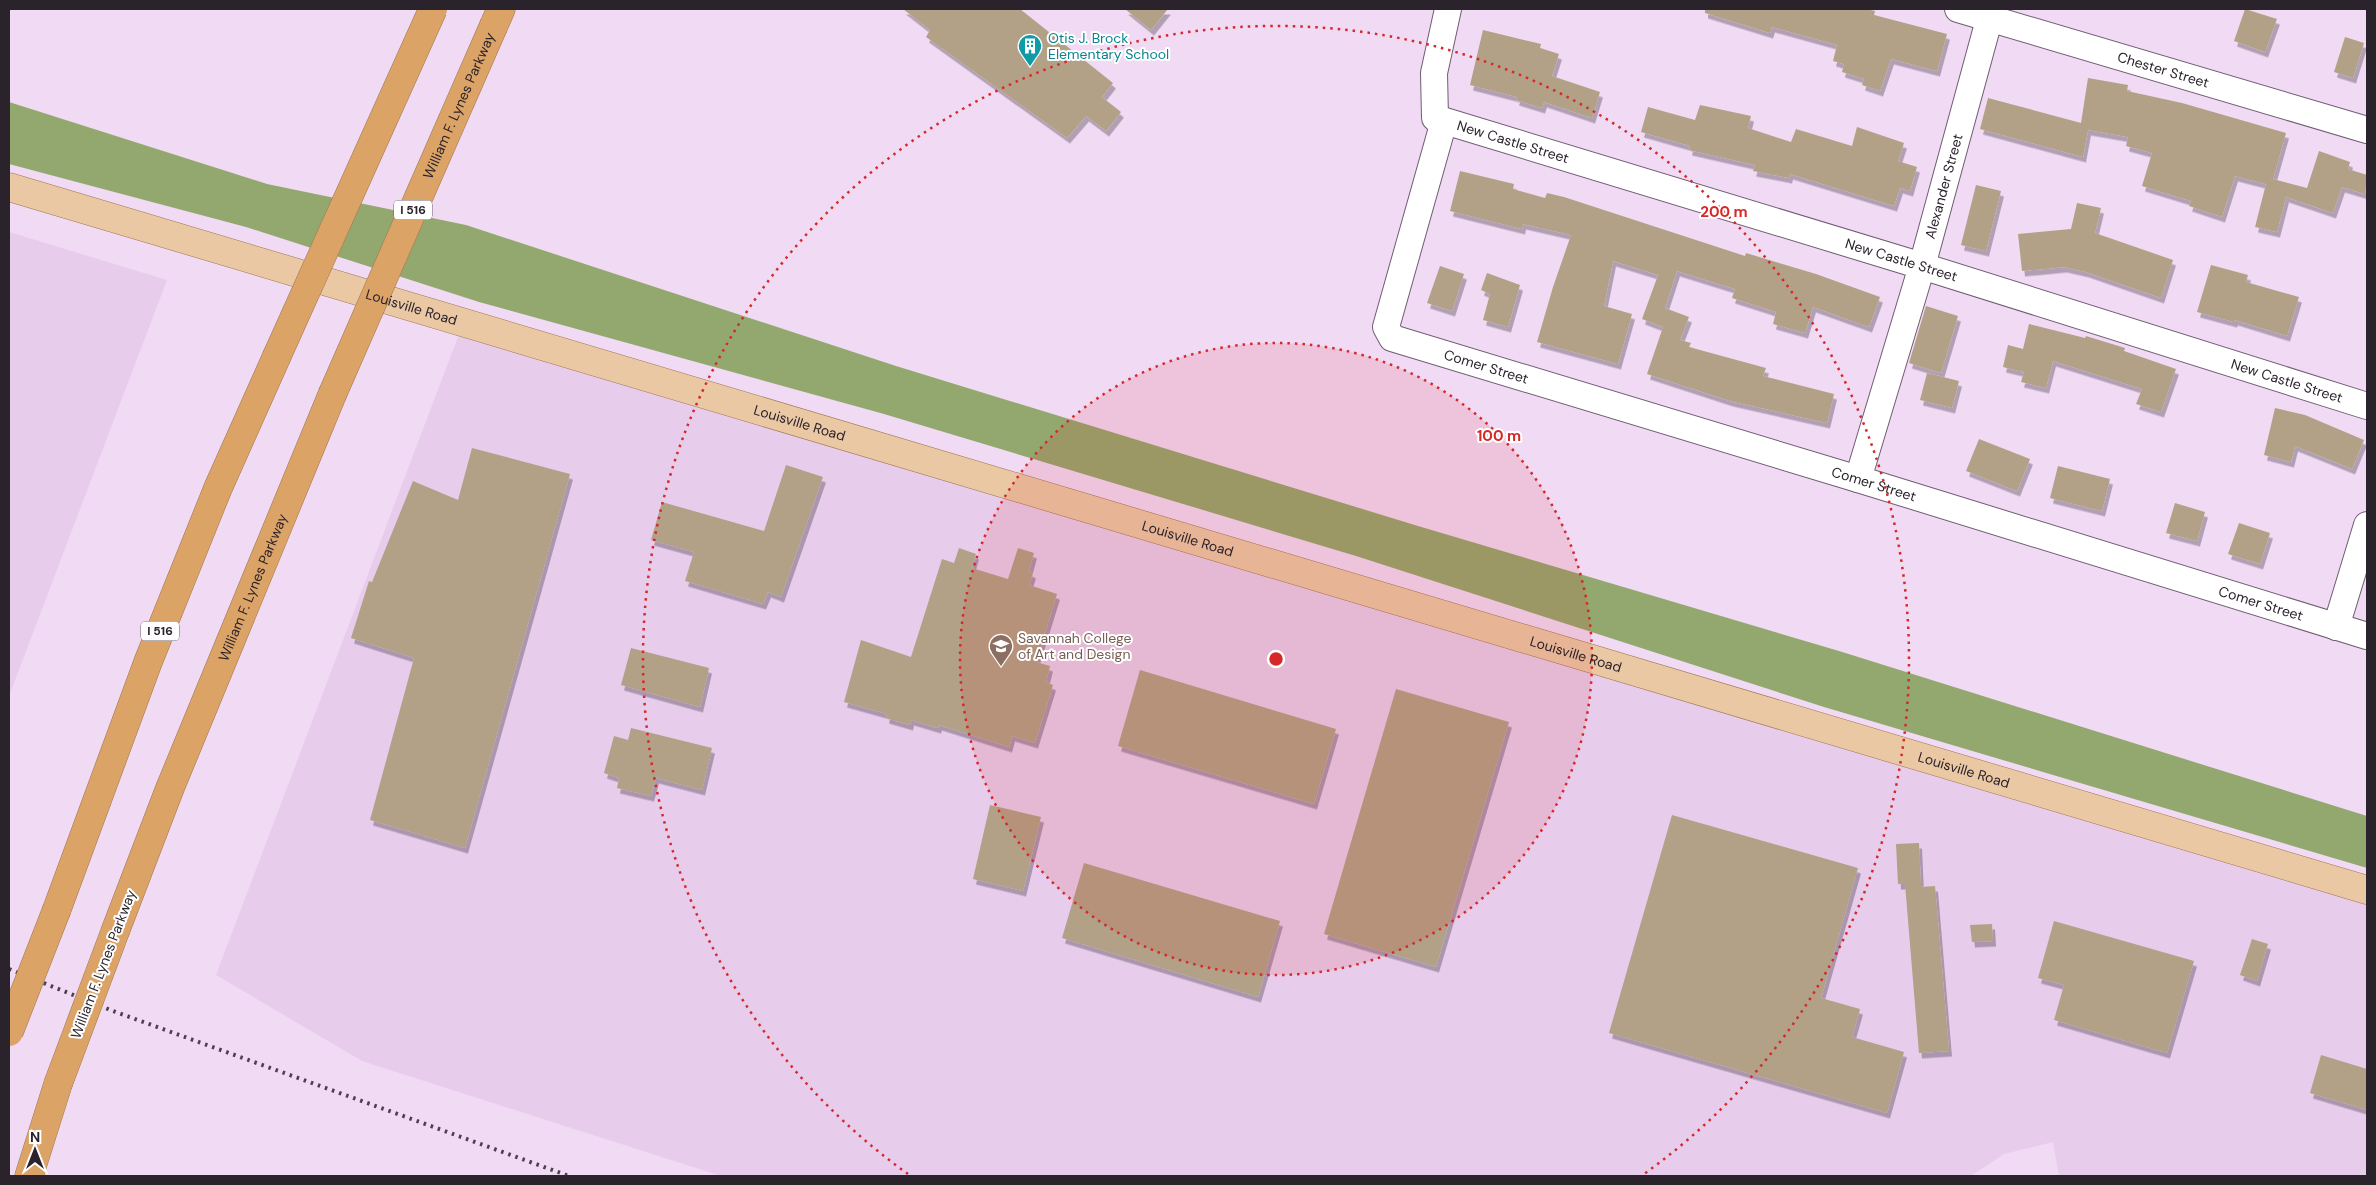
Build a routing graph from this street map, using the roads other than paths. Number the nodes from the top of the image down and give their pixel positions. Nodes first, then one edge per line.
1 (433, 9) edge
2 (1448, 9) edge
3 (1958, 9) edge
4 (1990, 14) edge
5 (498, 17) edge
6 (1440, 119) junction
7 (2367, 130) edge
8 (9, 186) edge
9 (1922, 266) junction
10 (2367, 406) edge
11 (1858, 478) junction
12 (2367, 525) edge
13 (2336, 627) junction
14 (2367, 636) edge
15 (2367, 890) edge
16 (9, 1032) edge
17 (29, 1176) edge

1 - 16 highway, I 516, bridge
2 - 6 street
3 - 4 street, Chester Street
4 - 7 street, Chester Street
4 - 9 street, Alexander Street
5 - 17 highway, William F. Lynes Parkway / I 516, bridge
6 - 9 street, New Castle Street
6 - 11 street, Comer Street
8 - 15 main road, Louisville Road
9 - 10 street, New Castle Street
9 - 11 street, Alexander Street
11 - 13 street, Comer Street
12 - 13 street
13 - 14 street, Comer Street

